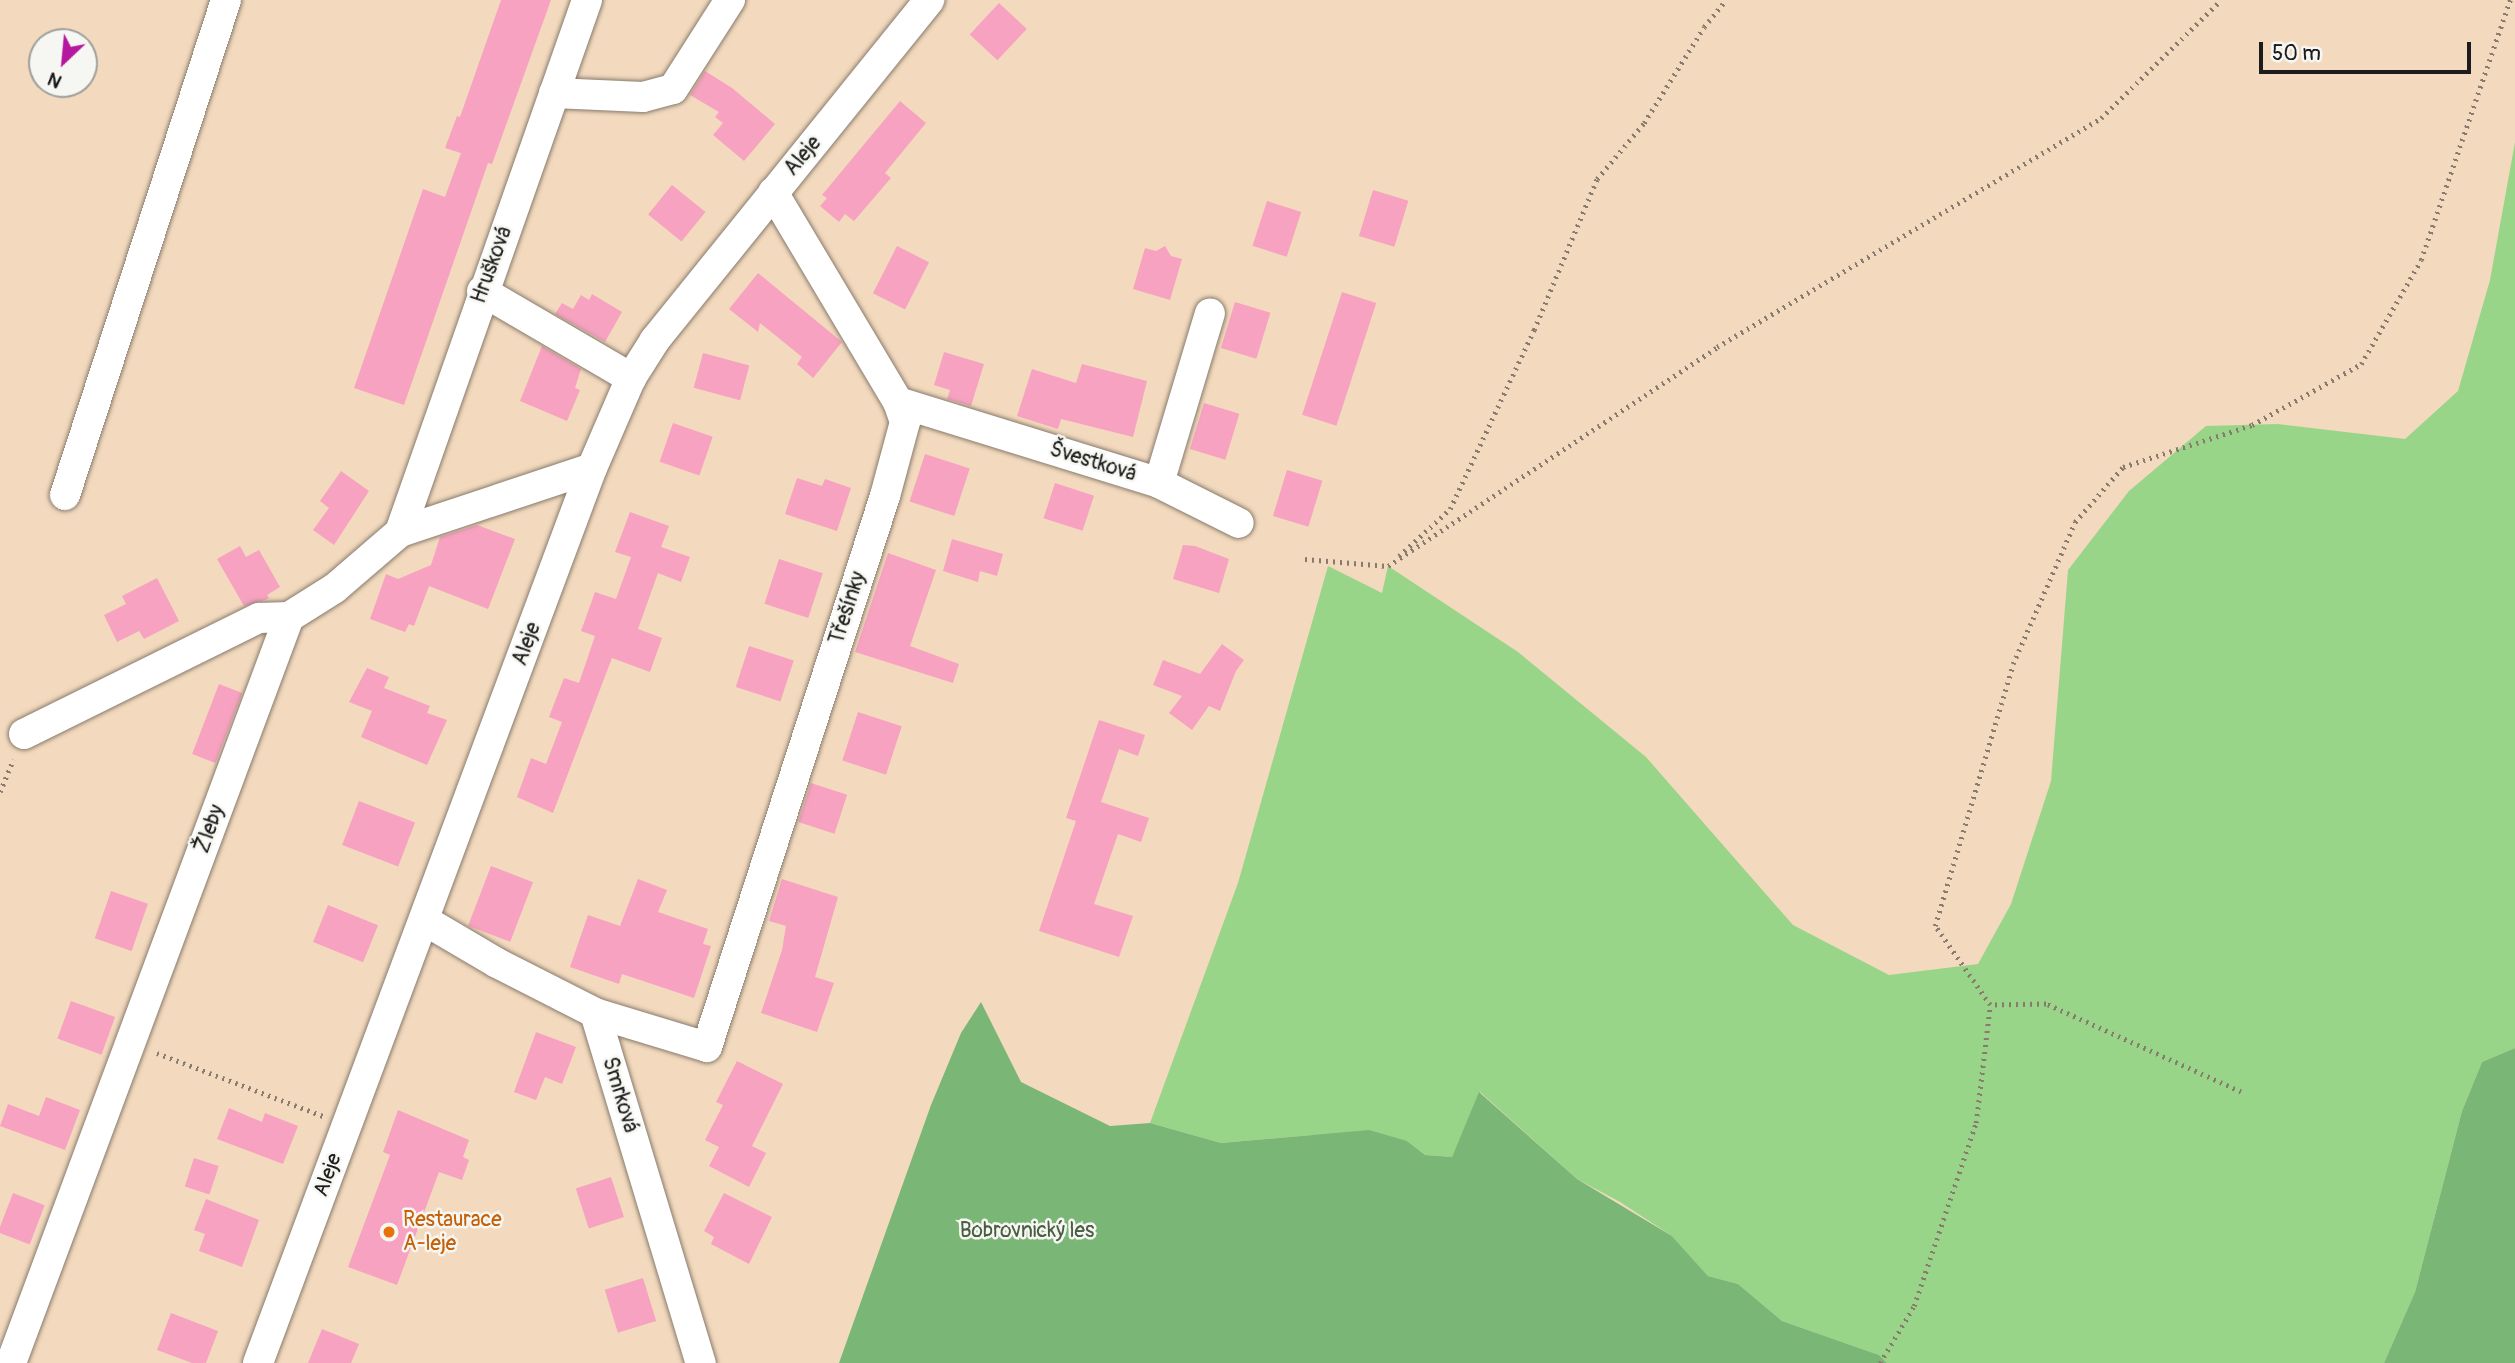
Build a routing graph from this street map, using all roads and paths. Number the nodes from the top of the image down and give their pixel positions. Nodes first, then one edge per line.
1 (226, 0) edge
2 (587, 0) edge
3 (730, 0) edge
4 (929, 0) edge
5 (1726, 0) edge
6 (2221, 0) edge
7 (2510, 0) edge
8 (554, 93) junction
9 (773, 192) junction
10 (482, 291) junction
11 (1210, 313) dead end
12 (631, 378) junction
13 (898, 402) junction
14 (592, 468) junction
15 (1159, 483) junction
16 (65, 495) dead end
17 (1239, 523) dead end
18 (400, 531) junction
19 (1305, 559) dead end
20 (1388, 566) junction
21 (289, 617) junction
22 (24, 734) joint
23 (0, 792) edge
24 (424, 920) junction
25 (1990, 1005) junction
26 (595, 1013) junction
27 (130, 1042) junction
28 (2241, 1092) dead end
29 (346, 1125) junction
30 (10, 1363) edge
31 (258, 1363) edge
32 (701, 1363) edge
33 (1880, 1363) edge

1 - 16 street
2 - 8 street, Hrušková
3 - 8 street
4 - 9 street, Aleje
5 - 20 path
6 - 20 path
7 - 25 path
8 - 10 street, Hrušková
9 - 12 street, Aleje
9 - 13 street, Třešínky
10 - 12 street
10 - 18 street, Hrušková
11 - 15 street, Švestková
12 - 14 street, Aleje
13 - 15 street, Švestková
13 - 26 street, Třešínky
14 - 18 street
14 - 24 street, Aleje
15 - 17 street
18 - 21 street
19 - 20 path
21 - 22 street
21 - 27 street, Žleby
22 - 23 path
24 - 26 street
24 - 29 street, Aleje
25 - 28 path
25 - 33 path
26 - 32 street, Smrková
27 - 29 path
27 - 30 street, Žleby
29 - 31 street, Aleje

